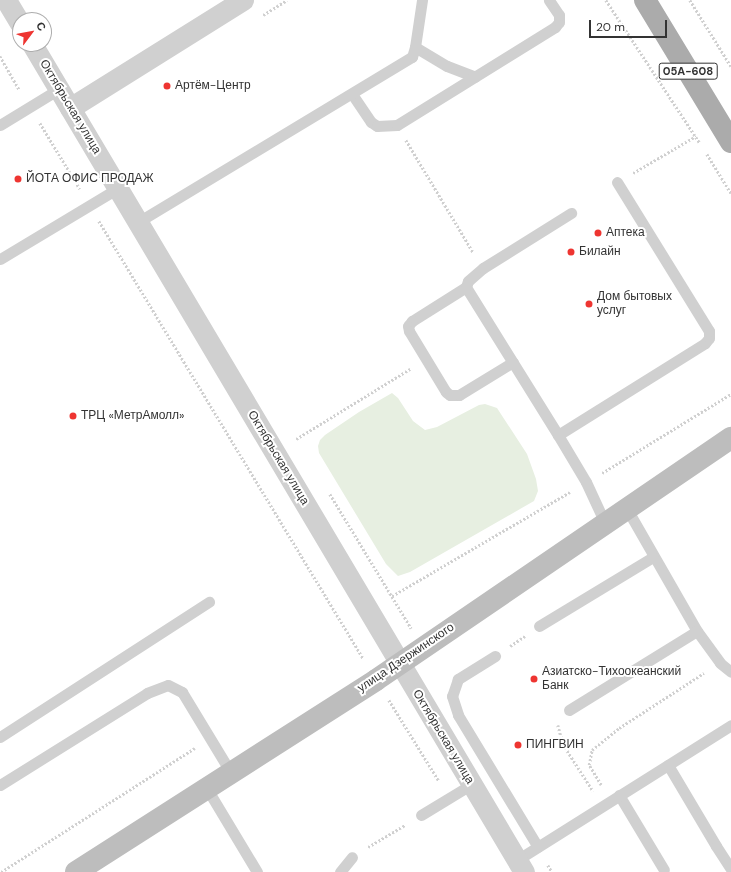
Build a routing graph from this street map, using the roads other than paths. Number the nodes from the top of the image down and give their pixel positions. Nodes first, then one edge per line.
1 (6, 0) edge
2 (243, 0) edge
3 (422, 0) edge
4 (549, 0) edge
5 (645, 0) edge
6 (13, 12) edge
7 (415, 47) junction
8 (37, 52) edge
9 (475, 77) junction
10 (59, 89) junction
11 (352, 94) junction
12 (70, 108) junction
13 (0, 124) edge
14 (731, 142) edge
15 (617, 182) road end
16 (118, 188) junction
17 (571, 213) dead end
18 (138, 222) junction
19 (0, 259) edge
20 (466, 287) junction
21 (513, 362) junction
22 (558, 435) junction
23 (731, 438) edge
24 (627, 509) junction
25 (605, 523) junction
26 (653, 557) junction
27 (208, 602) dead end
28 (539, 626) road end
29 (697, 631) junction
30 (495, 656) road end
31 (399, 663) junction
32 (731, 672) edge
33 (569, 710) road end
34 (731, 725) edge
35 (0, 737) edge
36 (668, 765) junction
37 (231, 773) junction
38 (472, 784) junction
39 (0, 785) edge
40 (206, 787) junction
41 (610, 800) junction
42 (421, 815) road end
43 (538, 848) junction
44 (352, 857) road end
45 (521, 866) edge
46 (731, 869) edge
47 (664, 870) dead end
48 (76, 872) edge
49 (258, 872) edge
50 (340, 872) edge

1 - 6 street
2 - 12 street
3 - 7 lane
4 - 9 lane
5 - 14 main road, 05А-608
7 - 9 lane
7 - 11 lane
8 - 10 street, Октябрьская улица
9 - 11 lane
10 - 12 street, Октябрьская улица
10 - 13 lane
11 - 18 lane
12 - 16 street, Октябрьская улица
15 - 22 lane
16 - 18 street, Октябрьская улица
16 - 19 lane
17 - 20 lane
18 - 31 street, Октябрьская улица
20 - 21 lane
20 - 21 lane
21 - 22 lane
22 - 25 lane
23 - 24 main road, улица Дзержинского
24 - 25 main road, улица Дзержинского
24 - 26 lane
25 - 31 main road, улица Дзержинского
26 - 28 lane
26 - 29 lane
27 - 35 lane
29 - 32 lane
29 - 33 lane
30 - 43 lane
31 - 37 main road, улица Дзержинского
31 - 38 street, Октябрьская улица
34 - 36 lane
36 - 41 lane
36 - 46 lane
37 - 39 lane
37 - 40 main road, улица Дзержинского
38 - 42 lane
38 - 45 street, Октябрьская улица
40 - 48 main road, улица Дзержинского
40 - 49 lane
41 - 43 lane
41 - 47 lane
43 - 45 lane
44 - 50 lane

